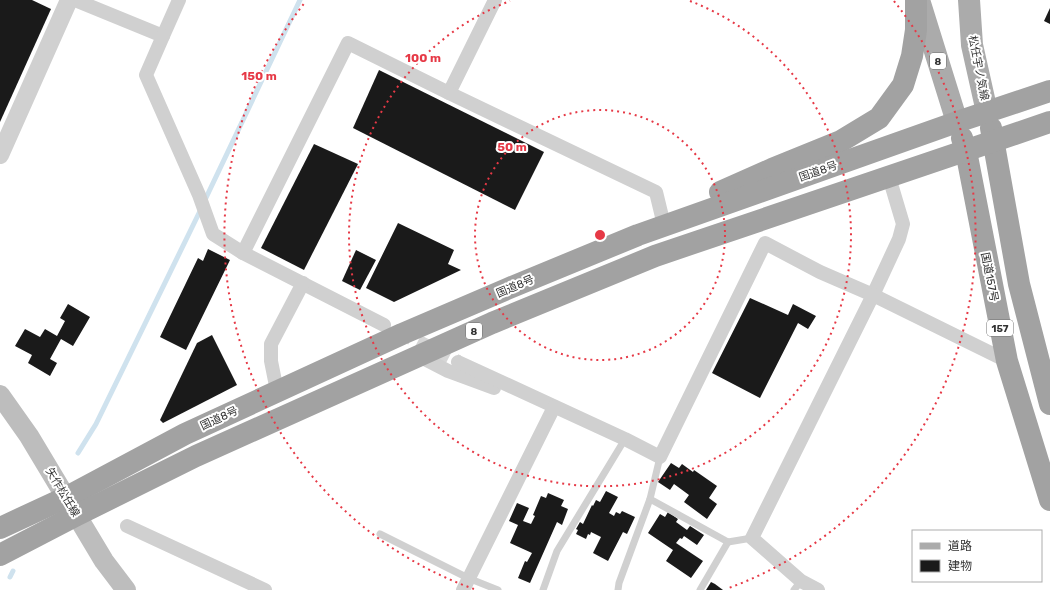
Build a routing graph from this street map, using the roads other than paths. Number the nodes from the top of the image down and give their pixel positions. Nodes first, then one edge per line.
1 (68, 0) edge
2 (75, 0) edge
3 (179, 0) edge
4 (495, 0) edge
5 (916, 0) edge
6 (919, 0) edge
7 (968, 0) edge
8 (163, 36) junction
9 (1050, 91) edge
10 (449, 93) junction
11 (987, 112) junction
12 (957, 122) junction
13 (1050, 122) edge
14 (994, 141) junction
15 (966, 151) junction
16 (0, 155) edge
17 (889, 177) junction
18 (671, 223) junction
19 (243, 253) junction
20 (303, 283) junction
21 (873, 295) junction
22 (384, 325) tunnel mouth
23 (419, 356) junction
24 (1006, 361) junction
25 (458, 362) tunnel mouth
26 (277, 391) junction
27 (523, 392) junction
28 (0, 395) edge
29 (1049, 398) edge
30 (554, 407) junction
31 (625, 439) junction
32 (660, 457) junction
33 (650, 499) junction
34 (1050, 500) edge
35 (72, 506) junction
36 (127, 526) dead end
37 (0, 528) edge
38 (380, 534) dead end
39 (752, 538) junction
40 (728, 542) junction
41 (0, 555) edge
42 (465, 584) edge
43 (797, 586) edge
44 (126, 590) edge
45 (265, 590) edge
46 (498, 590) edge
47 (543, 590) edge
48 (618, 590) edge
49 (700, 590) edge
50 (818, 590) edge

1 - 16 street
2 - 8 street
3 - 8 street
4 - 10 street
5 - 18 highway
6 - 12 main road, 8
7 - 11 main road, 松任宇ノ気線
8 - 19 street
9 - 11 highway, 国道8号 / 8
10 - 18 street
10 - 19 street
11 - 12 highway, 国道8号 / 8
11 - 14 highway, 157
12 - 15 highway, 国道157号 / 157
12 - 18 highway, 国道8号 / 8
13 - 14 highway, 国道8号 / 8
14 - 15 highway, 国道8号 / 8
14 - 29 highway, 157
15 - 17 highway, 国道8号 / 8
15 - 24 highway, 国道157号 / 157
17 - 21 street
17 - 23 highway, 国道8号 / 8
18 - 26 highway, 国道8号 / 8
19 - 20 street
20 - 22 street
20 - 26 street
21 - 24 street
21 - 32 street
21 - 39 street
23 - 27 street
23 - 35 highway, 国道8号 / 8
24 - 34 highway, 国道157号 / 157
25 - 27 street
26 - 35 highway, 国道8号 / 8
27 - 30 street
28 - 35 main road, 矢作松任線
30 - 31 street
30 - 42 street
31 - 32 street
31 - 47 lane
32 - 33 lane
33 - 40 lane
33 - 48 lane
35 - 37 highway, 国道8号 / 8
35 - 41 highway, 国道8号 / 8
35 - 44 main road, 矢作松任線
36 - 45 street
38 - 42 lane
39 - 40 lane
39 - 43 street
40 - 49 lane
42 - 46 lane
43 - 50 street

